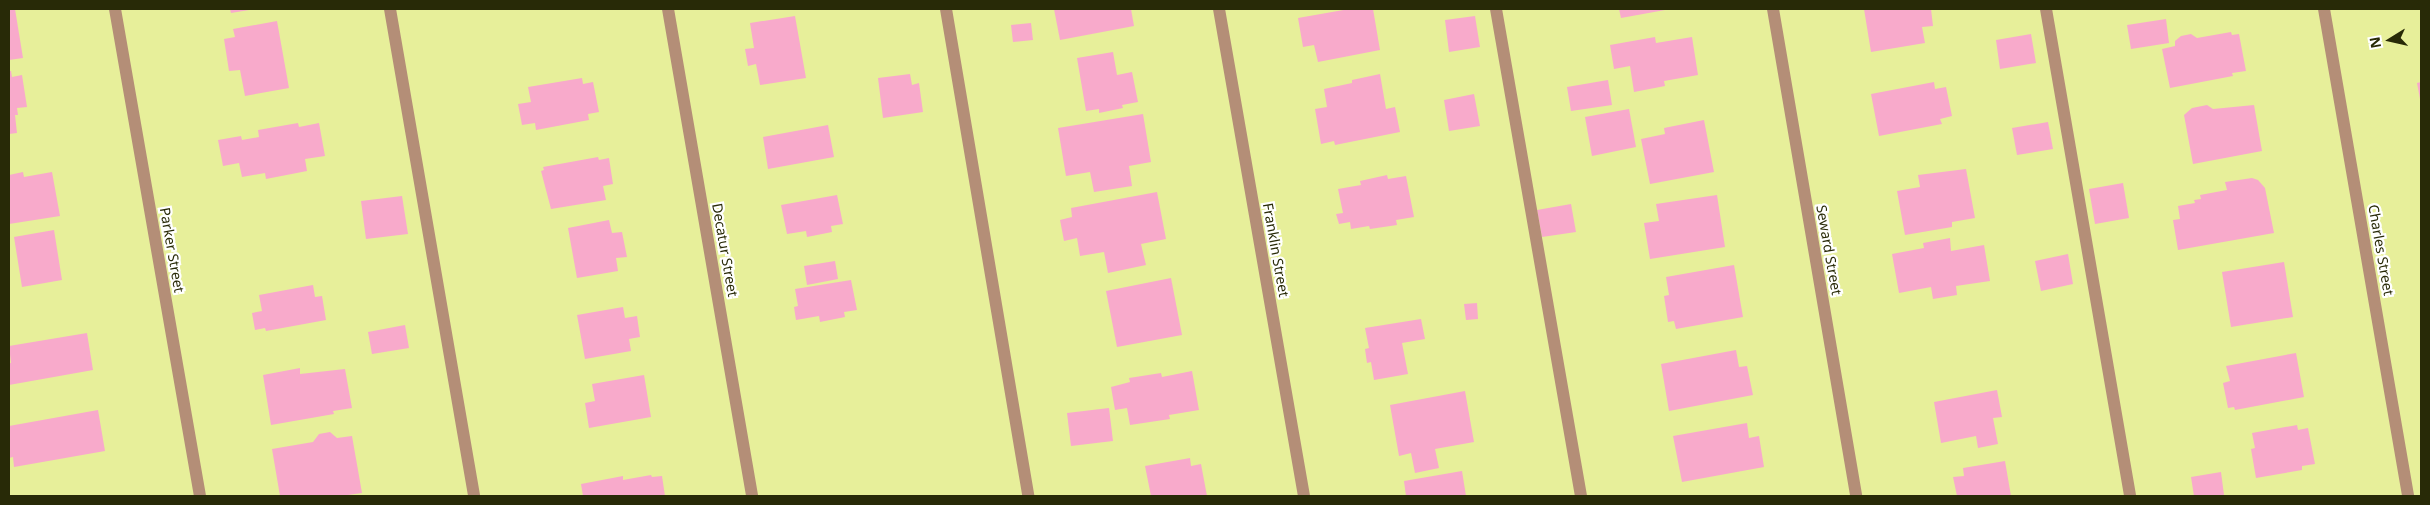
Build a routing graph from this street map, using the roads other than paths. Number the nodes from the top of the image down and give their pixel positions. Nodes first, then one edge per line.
1 (116, 9) edge
2 (390, 9) edge
3 (668, 9) edge
4 (946, 9) edge
5 (1219, 9) edge
6 (1496, 9) edge
7 (1773, 9) edge
8 (2046, 9) edge
9 (2324, 9) edge
10 (200, 496) edge
11 (474, 496) edge
12 (752, 496) edge
13 (1028, 496) edge
14 (1304, 496) edge
15 (1581, 496) edge
16 (1856, 496) edge
17 (2130, 496) edge
18 (2408, 496) edge

1 - 10 street, Parker Street
2 - 11 street
3 - 12 street, Decatur Street
4 - 13 street
5 - 14 street, Franklin Street
6 - 15 street
7 - 16 street, Seward Street
8 - 17 street
9 - 18 street, Charles Street

